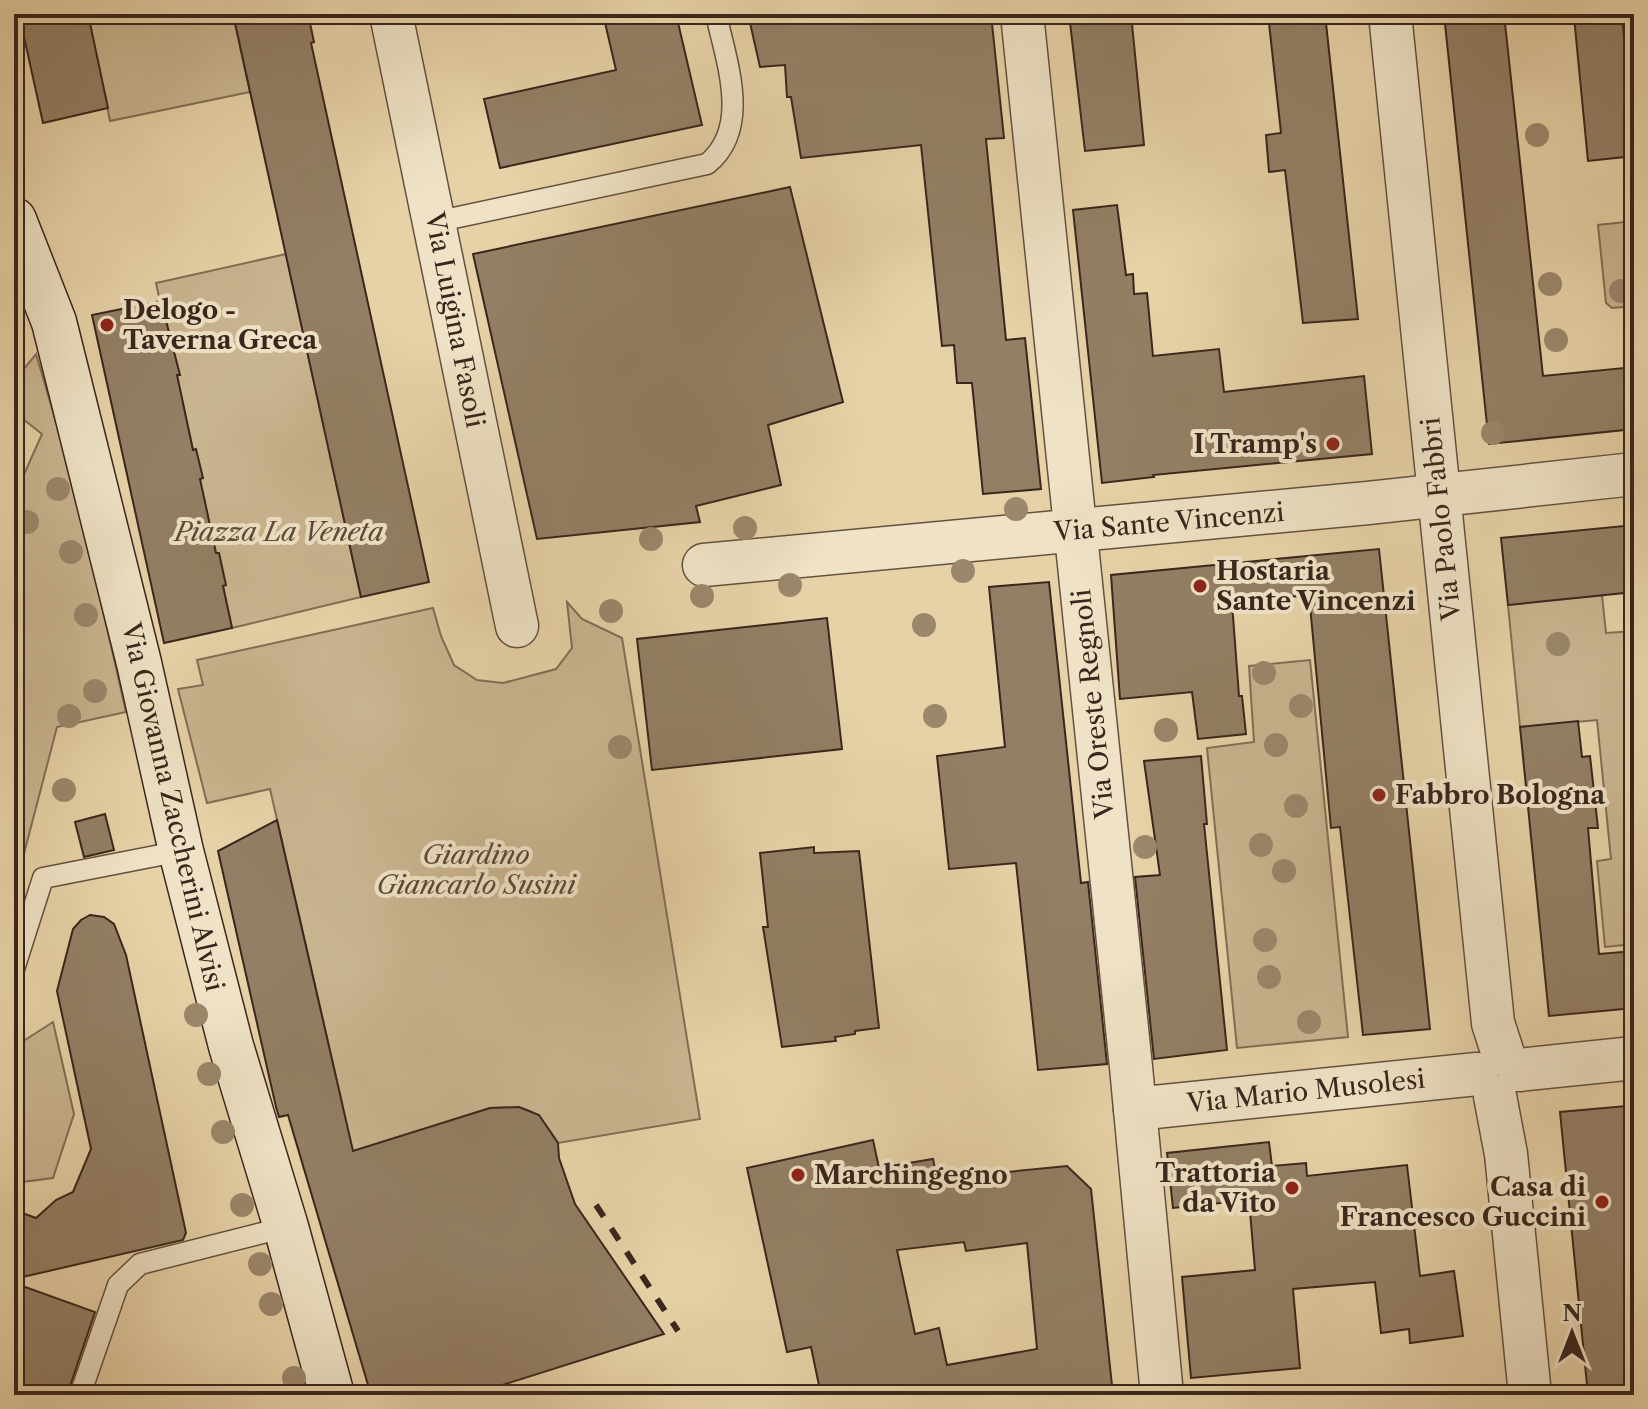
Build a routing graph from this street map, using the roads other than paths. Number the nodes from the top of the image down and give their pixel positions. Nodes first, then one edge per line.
1 (391, 14) edge
2 (716, 14) edge
3 (1022, 14) edge
4 (1390, 14) edge
5 (14, 220) edge
6 (435, 222) junction
7 (26, 288) edge
8 (1634, 474) edge
9 (1439, 495) junction
10 (1074, 531) junction
11 (704, 565) dead end
12 (517, 626) dead end
13 (181, 851) junction
14 (14, 969) edge
15 (1634, 1058) edge
16 (1498, 1075) junction
17 (1135, 1109) junction
18 (286, 1227) junction
19 (80, 1395) edge
20 (332, 1395) edge
21 (1162, 1395) edge
22 (1530, 1395) edge

1 - 6 street, Via Luigina Fasoli
2 - 6 lane
3 - 10 street, Via Oreste Regnoli
4 - 9 street, Via Paolo Fabbri
5 - 7 street, Via Giovanna Zaccherini Alvisi
6 - 12 street, Via Luigina Fasoli
7 - 13 street, Via Giovanna Zaccherini Alvisi
8 - 9 street, Via Sante Vincenzi
9 - 10 street, Via Sante Vincenzi
9 - 16 street, Via Paolo Fabbri
10 - 11 street, Via Sante Vincenzi
10 - 17 street, Via Oreste Regnoli
13 - 14 lane
13 - 18 street, Via Giovanna Zaccherini Alvisi
15 - 16 street, Via Mario Musolesi
16 - 17 street, Via Mario Musolesi
16 - 22 street, Via Paolo Fabbri
17 - 21 street, Via Oreste Regnoli
18 - 19 lane
18 - 20 street, Via Giovanna Zaccherini Alvisi

